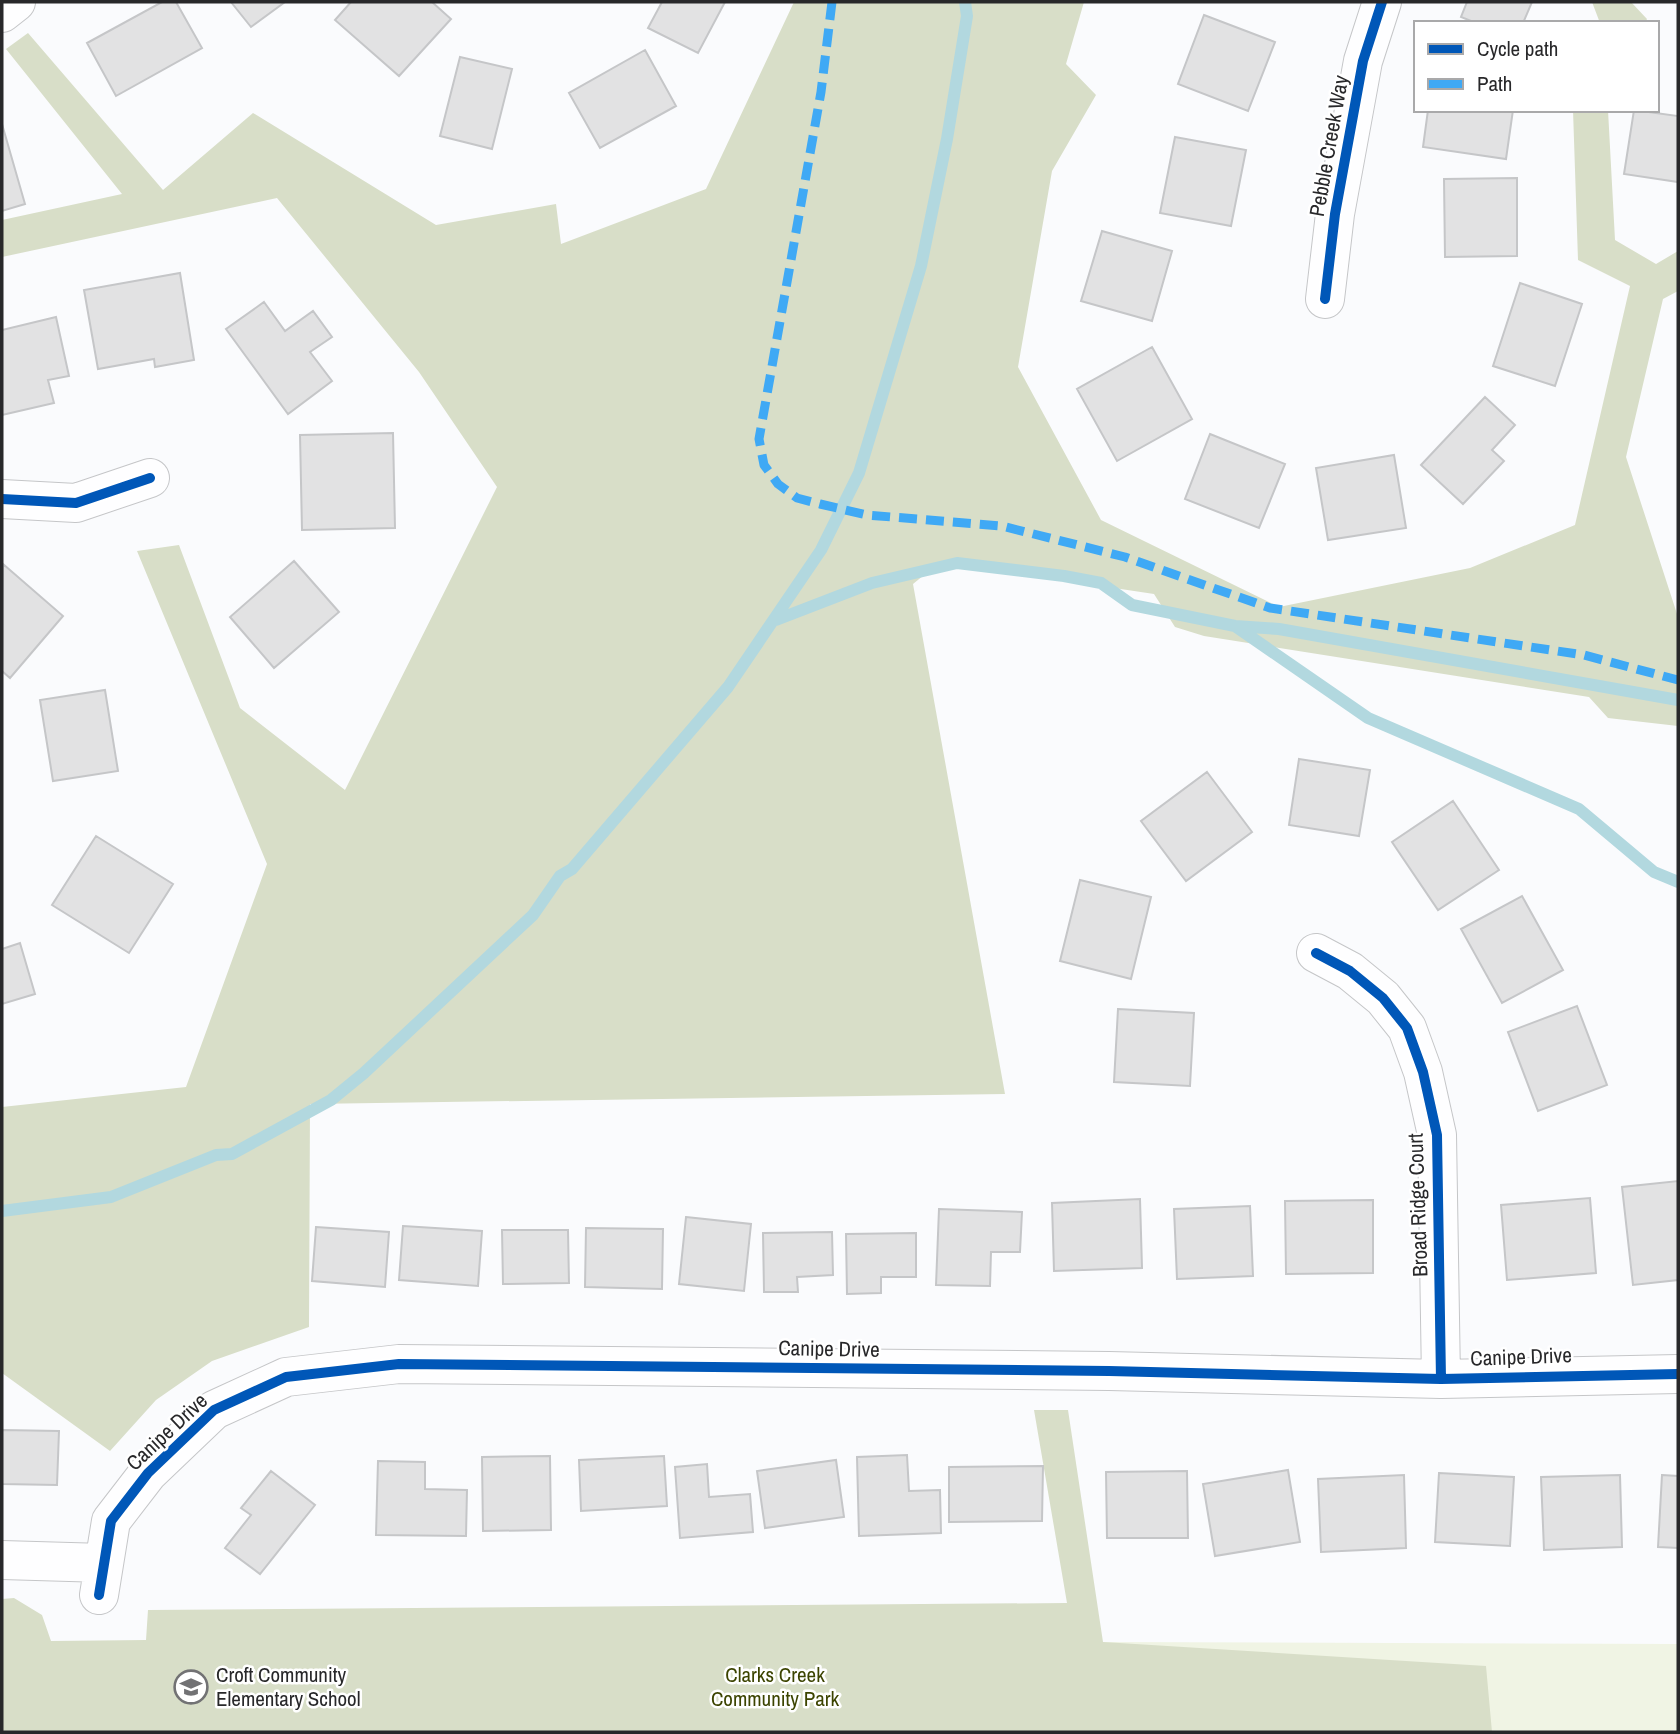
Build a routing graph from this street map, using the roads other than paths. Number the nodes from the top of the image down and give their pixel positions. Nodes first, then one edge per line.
1 (16, 2) edge
2 (1382, 2) edge
3 (2, 13) edge
4 (1325, 299) dead end
5 (150, 478) dead end
6 (2, 499) edge
7 (1315, 953) dead end
8 (1678, 1374) edge
9 (1441, 1378) junction
10 (2, 1560) edge

1 - 3 street
2 - 4 street, Pebble Creek Way
5 - 6 street
7 - 9 street, Broad Ridge Court
8 - 9 street, Canipe Drive
9 - 10 street, Canipe Drive

